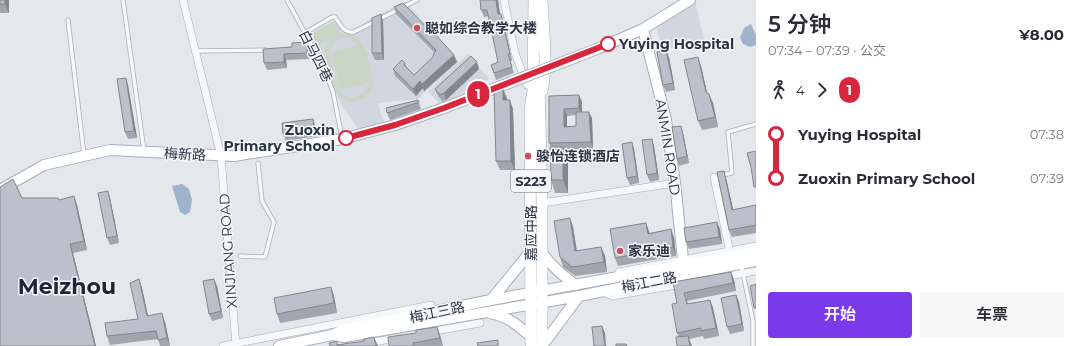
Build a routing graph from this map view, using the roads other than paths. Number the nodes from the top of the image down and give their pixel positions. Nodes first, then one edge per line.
1 (123, 0) edge
2 (183, 0) edge
3 (287, 0) edge
4 (417, 0) edge
5 (504, 0) edge
6 (528, 0) edge
7 (534, 0) edge
8 (537, 0) edge
9 (542, 0) edge
10 (690, 0) edge
11 (68, 20) dead end
12 (643, 29) junction
13 (305, 33) junction
14 (270, 50) edge
15 (195, 51) junction
16 (527, 85) junction
17 (540, 102) junction
18 (530, 110) junction
19 (756, 124) edge
20 (342, 139) junction
21 (144, 152) junction
22 (84, 156) junction
23 (221, 156) junction
24 (258, 163) dead end
25 (714, 177) joint
26 (676, 183) junction
27 (0, 190) edge
28 (542, 203) junction
29 (756, 246) edge
30 (729, 248) dead end
31 (537, 252) junction
32 (756, 252) edge
33 (240, 256) dead end
34 (756, 261) edge
35 (682, 262) junction
36 (742, 268) junction
37 (756, 271) edge
38 (712, 278) edge
39 (689, 283) edge
40 (576, 285) junction
41 (600, 292) junction
42 (531, 293) junction
43 (579, 296) junction
44 (542, 297) junction
45 (491, 300) junction
46 (531, 304) junction
47 (431, 305) dead end
48 (486, 312) junction
49 (480, 323) dead end
50 (422, 333) edge
51 (332, 336) junction
52 (407, 336) edge
53 (530, 341) edge
54 (385, 343) edge
55 (223, 346) edge
56 (236, 346) edge
57 (279, 346) edge
58 (350, 346) edge
59 (542, 346) edge
60 (753, 346) edge

1 - 21 lane
2 - 15 street, XINJIANG ROAD
3 - 13 lane, 白马四巷
4 - 13 lane
5 - 16 street
6 - 16 main road
7 - 18 main road, 嘉应中路 / S223
8 - 17 main road, 嘉应中路 / S223
9 - 17 main road
10 - 12 main road
11 - 22 lane
12 - 20 main road, 梅新路, bridge
12 - 26 main road, ANMIN ROAD
13 - 20 lane, 白马四巷
14 - 15 lane
15 - 23 street, XINJIANG ROAD
16 - 18 main road
17 - 28 main road, 嘉应中路 / S223
18 - 31 main road, 嘉应中路 / S223
19 - 25 lane
20 - 23 main road, 梅新路
21 - 22 main road, 梅新路
21 - 23 main road, 梅新路
22 - 27 main road, 梅新路
23 - 56 street, XINJIANG ROAD
24 - 33 lane
25 - 30 street
26 - 28 street
26 - 35 main road, ANMIN ROAD
28 - 31 main road, 嘉应中路 / S223
29 - 35 street
31 - 40 main road
31 - 42 main road, 嘉应中路 / S223
31 - 44 main road, 嘉应中路 / S223
31 - 45 main road
32 - 35 main road, 梅江二路
34 - 36 main road, 梅江二路
35 - 40 main road, 梅江二路
36 - 37 street
36 - 38 street
36 - 41 main road, 梅江二路
36 - 60 lane
39 - 41 street
40 - 44 main road, 梅江二路
41 - 43 main road, 梅江二路
42 - 44 main road, 梅江三路
42 - 45 main road, 梅江三路
42 - 46 main road, 嘉应中路 / S223
43 - 44 main road, 梅江二路
43 - 59 main road
44 - 46 main road, 梅江三路
44 - 59 main road, 嘉应中路 / S223
45 - 51 main road, 梅江三路
46 - 48 main road, 梅江三路
46 - 53 main road, 嘉应中路 / S223
47 - 55 street
48 - 51 main road, 梅江三路
48 - 53 main road
49 - 50 street
51 - 57 main road, 梅江三路
52 - 54 street
54 - 58 street

